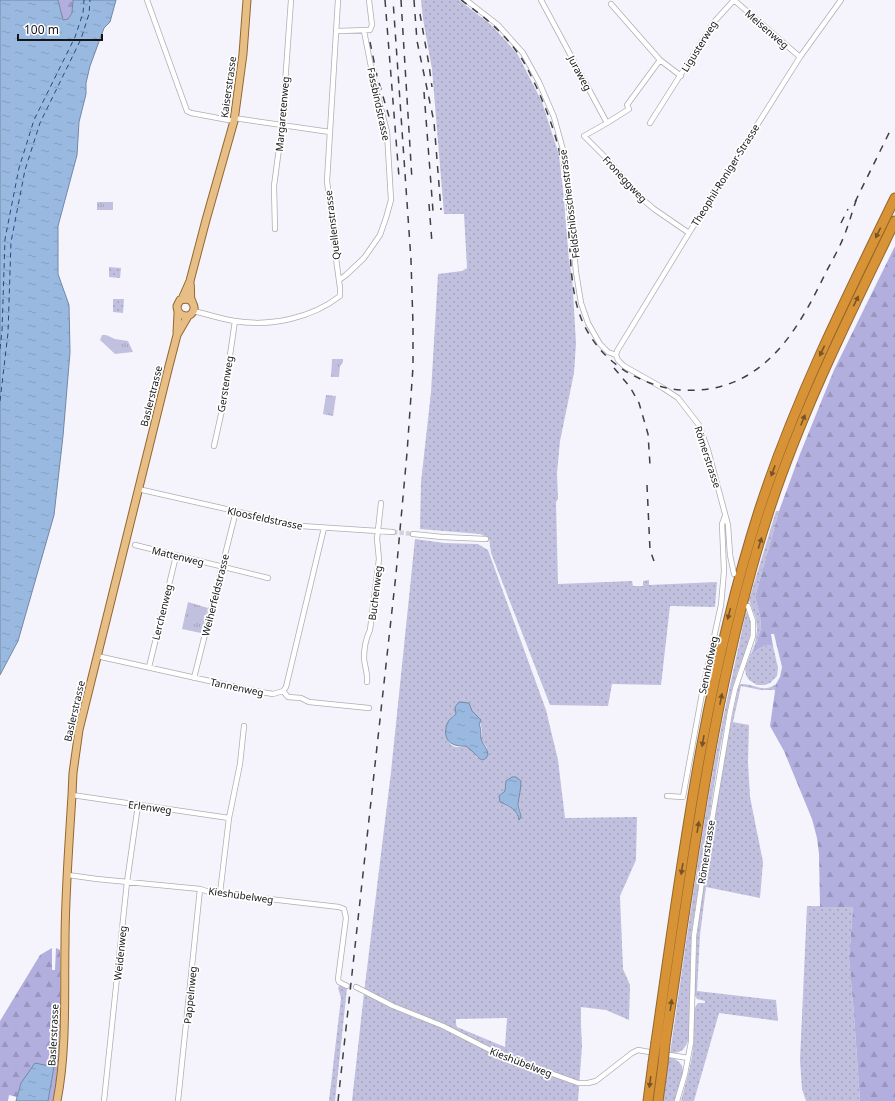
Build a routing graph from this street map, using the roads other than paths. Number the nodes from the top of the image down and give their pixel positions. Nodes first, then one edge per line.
1 (146, 0) edge
2 (247, 0) edge
3 (291, 0) edge
4 (338, 0) edge
5 (369, 0) edge
6 (466, 0) edge
7 (541, 0) edge
8 (734, 0) edge
9 (841, 0) edge
10 (611, 4) dead end
11 (364, 31) junction
12 (337, 32) junction
13 (800, 57) junction
14 (660, 60) junction
15 (681, 76) junction
16 (234, 119) junction
17 (607, 123) junction
18 (650, 123) dead end
19 (282, 126) junction
20 (330, 132) junction
21 (895, 198) edge
22 (895, 221) edge
23 (275, 229) dead end
24 (689, 233) junction
25 (339, 280) junction
26 (190, 281) junction
27 (182, 299) junction
28 (192, 301) junction
29 (178, 313) junction
30 (191, 313) junction
31 (235, 321) junction
32 (177, 335) junction
33 (616, 355) junction
34 (214, 446) dead end
35 (138, 489) junction
36 (381, 503) dead end
37 (236, 511) junction
38 (725, 516) junction
39 (324, 528) junction
40 (378, 531) junction
41 (393, 532) tunnel mouth
42 (413, 534) tunnel mouth
43 (486, 539) dead end
44 (135, 545) dead end
45 (176, 556) junction
46 (222, 567) junction
47 (734, 574) dead end
48 (268, 578) dead end
49 (748, 606) dead end
50 (97, 656) junction
51 (148, 667) junction
52 (194, 678) junction
53 (368, 682) dead end
54 (283, 691) junction
55 (369, 708) dead end
56 (244, 726) dead end
57 (72, 795) junction
58 (667, 796) dead end
59 (138, 805) junction
60 (229, 818) junction
61 (68, 875) junction
62 (127, 882) junction
63 (200, 889) junction
64 (220, 893) junction
65 (347, 986) dead end
66 (356, 987) dead end
67 (688, 1058) junction
68 (57, 1101) edge
69 (104, 1101) edge
70 (178, 1101) edge
71 (648, 1101) edge
72 (658, 1101) edge
73 (677, 1101) edge

1 - 16 street
2 - 16 main road, Kaiserstrasse
3 - 19 street, Margaretenweg
4 - 12 street, Quellenstrasse
5 - 11 street
6 - 33 street, Feldschlösschenstrasse
7 - 17 street, Juraweg
8 - 13 street, Meisenweg
8 - 15 street, Ligusterweg
9 - 13 street, Theophil-Roniger-Strasse
10 - 14 street, Ligusterweg
11 - 12 street
11 - 25 street, Fassbindstrasse
12 - 20 street, Quellenstrasse
13 - 24 street, Theophil-Roniger-Strasse
14 - 15 street, Ligusterweg
14 - 17 street
15 - 18 street, Ligusterweg
16 - 19 street
16 - 26 main road, Kaiserstrasse
17 - 24 street, Froneggweg
19 - 20 street
19 - 23 street, Margaretenweg
20 - 25 street, Quellenstrasse
21 -> 71 highway, bridge
72 -> 22 highway, bridge
24 - 33 street, Theophil-Roniger-Strasse
25 - 31 street, Quellenstrasse
26 - 27 main road
26 - 28 main road
27 - 28 main road
27 - 29 main road
28 - 30 main road
29 - 30 main road
29 - 32 main road, Baslerstrasse
30 - 31 street, Quellenstrasse
30 - 32 main road, Baslerstrasse
31 - 34 street, Gerstenweg
32 - 35 main road, Baslerstrasse
33 - 38 street, Römerstrasse
35 - 37 street, Kloosfeldstrasse
35 - 50 main road, Baslerstrasse
36 - 40 street, Buchenweg
37 - 39 street, Kloosfeldstrasse
37 - 46 street, Weiherfeldstrasse
38 - 47 street, Römerstrasse
38 - 58 street, Sennhofweg
39 - 40 street, Kloosfeldstrasse
39 - 54 street
40 - 41 street, Kloosfeldstrasse
40 - 53 street, Buchenweg
42 - 43 street
44 - 45 street, Mattenweg
45 - 46 street, Mattenweg
45 - 51 street, Lerchenweg
46 - 48 street, Mattenweg
46 - 52 street, Weiherfeldstrasse
49 - 67 street, Römerstrasse
50 - 51 street, Tannenweg
50 - 57 main road, Baslerstrasse
51 - 52 street, Tannenweg
52 - 54 street, Tannenweg
54 - 55 street
56 - 60 street
57 - 59 street, Erlenweg
57 - 61 main road, Baslerstrasse
59 - 60 street, Erlenweg
59 - 62 street, Weidenweg
60 - 64 street
61 - 62 street, Kieshübelweg
61 - 68 main road, Baslerstrasse
62 - 63 street, Kieshübelweg
62 - 69 street, Weidenweg
63 - 64 street, Kieshübelweg
63 - 70 street, Pappelnweg
64 - 65 street, Kieshübelweg
66 - 67 street, Kieshübelweg
67 - 73 street, Römerstrasse

